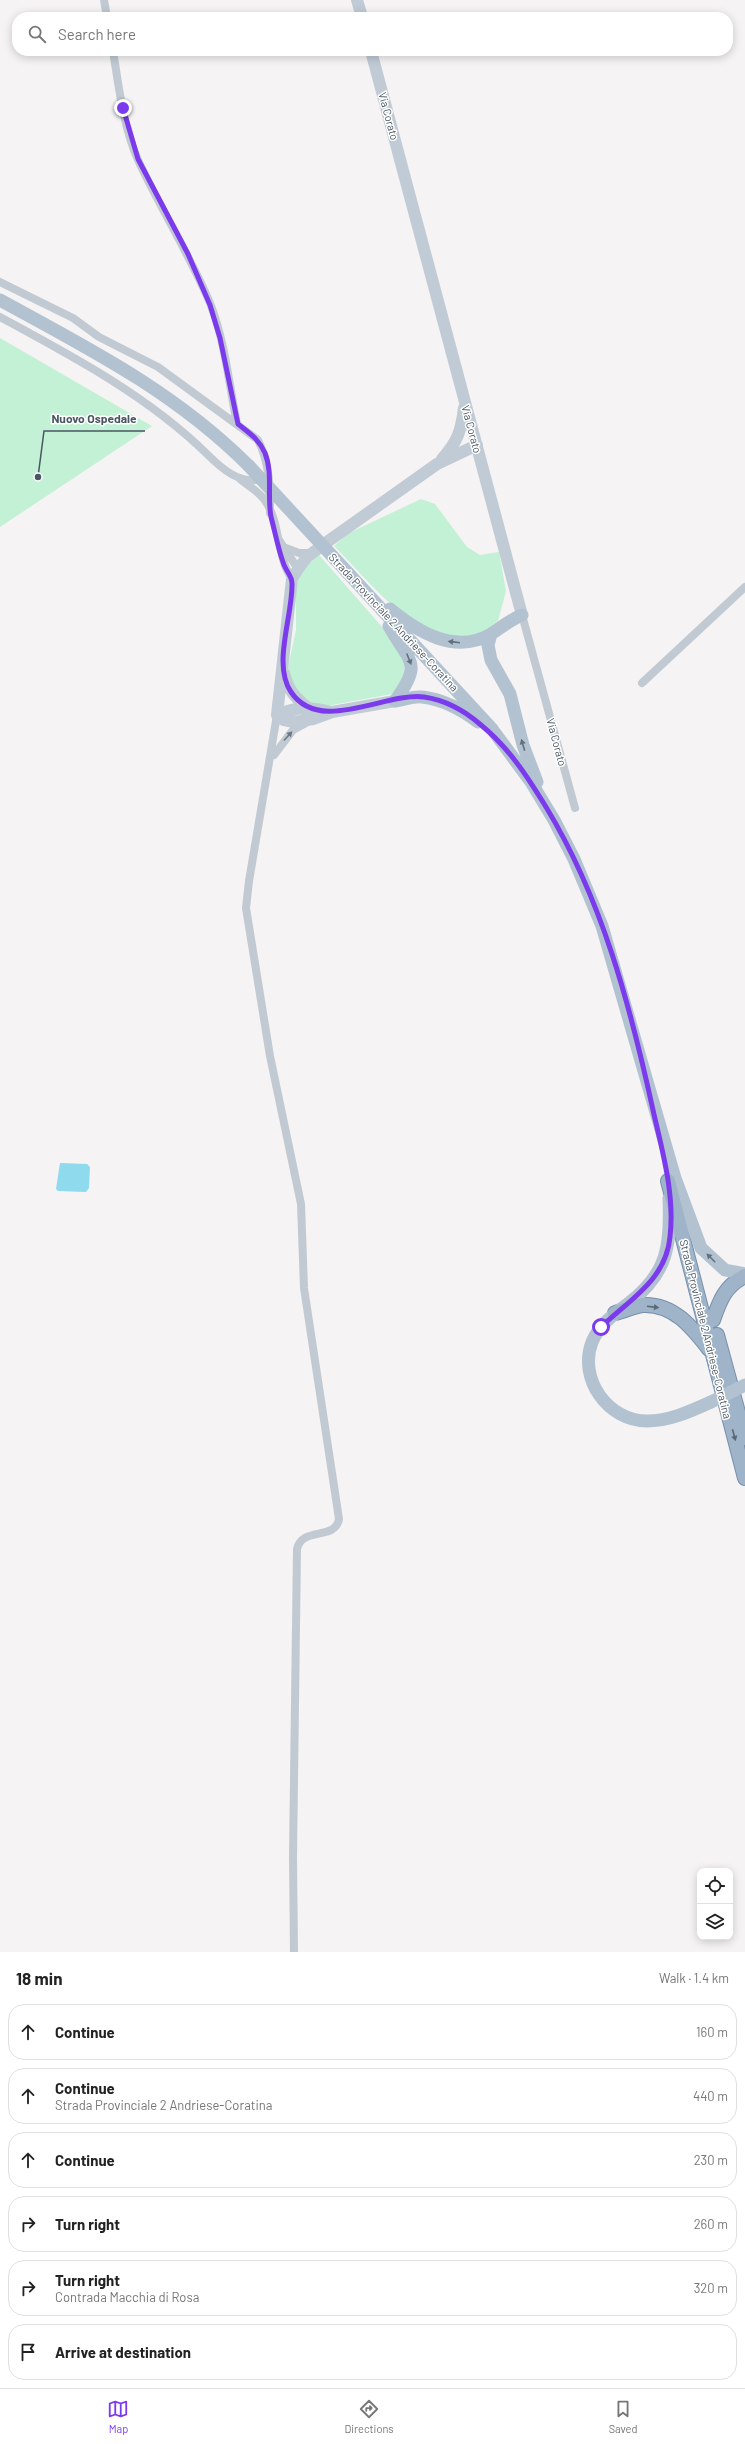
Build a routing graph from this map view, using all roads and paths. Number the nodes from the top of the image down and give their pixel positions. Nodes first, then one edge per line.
1 (104, 0) edge
2 (357, 0) edge
3 (106, 12) edge
4 (361, 12) edge
5 (114, 56) edge
6 (372, 56) edge
7 (0, 282) edge
8 (0, 300) edge
9 (0, 317) edge
10 (465, 403) junction
11 (238, 424) junction
12 (455, 444) junction
13 (477, 445) junction
14 (437, 464) junction
15 (269, 470) junction
16 (240, 479) junction
17 (270, 513) junction
18 (277, 538) junction
19 (286, 548) junction
20 (313, 553) junction
21 (295, 574) junction
22 (359, 584) junction
23 (745, 587) edge
24 (375, 602) junction
25 (522, 615) junction
26 (491, 634) junction
27 (282, 666) junction
28 (642, 683) dead end
29 (395, 701) junction
30 (307, 707) junction
31 (332, 712) junction
32 (277, 715) junction
33 (312, 720) junction
34 (505, 746) junction
35 (271, 760) junction
36 (575, 808) dead end
37 (554, 820) junction
38 (672, 1179) junction
39 (745, 1275) edge
40 (615, 1313) junction
41 (713, 1320) junction
42 (712, 1354) junction
43 (745, 1385) edge
44 (745, 1438) edge
45 (745, 1478) edge
46 (294, 1952) edge

1 - 3 street
2 - 4 main road
5 - 11 street
6 - 10 main road, Via Corato
7 - 11 street
8 - 22 main road, Strada Provinciale 2 Andriese-Coratina, bridge
9 - 16 street
10 - 12 main road
10 - 13 main road, Via Corato
11 - 15 street
12 - 13 main road
12 - 14 main road
13 - 14 main road
13 - 25 main road, Via Corato
14 - 20 main road
15 - 16 street
15 - 17 street
16 - 17 street
17 - 18 street
18 - 19 street
18 - 21 street
19 - 20 street
19 - 21 street
20 - 21 main road
21 - 27 main road
22 - 24 main road, Strada Provinciale 2 Andriese-Coratina
26 -> 22 main road
23 - 28 street
24 -> 29 main road
24 - 34 main road, Strada Provinciale 2 Andriese-Coratina
25 - 26 main road
25 - 36 street, Via Corato
37 -> 26 main road
27 - 30 main road
27 - 32 main road
29 - 31 main road
29 - 34 main road
30 - 31 main road
30 - 32 main road
31 - 33 main road
32 - 33 main road
32 - 35 street
35 -> 33 street
34 - 37 main road, Strada Provinciale 2 Andriese-Coratina
35 - 46 street
37 - 38 main road, Strada Provinciale 2 Andriese-Coratina
39 -> 38 main road
38 - 40 main road
38 - 41 highway, Strada Provinciale 2 Andriese-Coratina
38 - 42 highway, Strada Provinciale 2 Andriese-Coratina
39 - 41 highway
40 -> 42 highway
40 - 43 main road, bridge
41 - 44 highway, Strada Provinciale 2 Andriese-Coratina
42 -> 45 highway, Strada Provinciale 2 Andriese-Coratina

